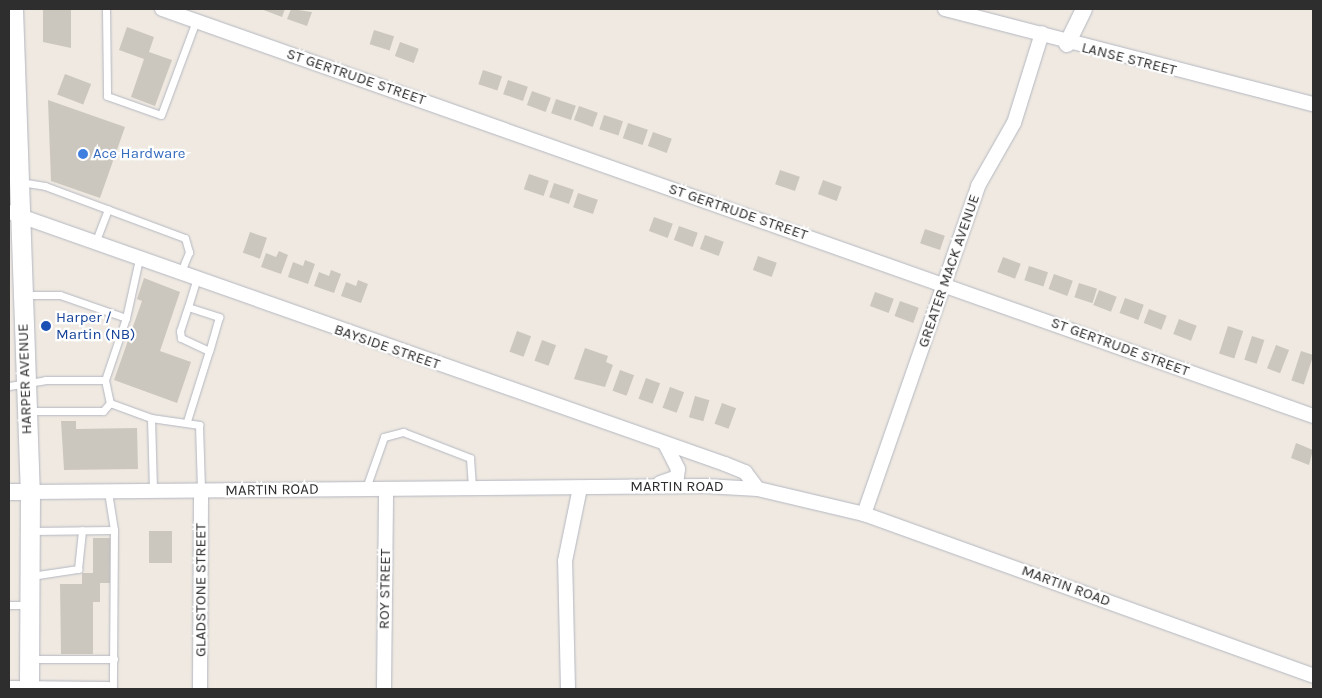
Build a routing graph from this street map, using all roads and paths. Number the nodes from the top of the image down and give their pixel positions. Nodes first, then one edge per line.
1 (106, 9) edge
2 (162, 9) edge
3 (946, 9) edge
4 (1084, 9) edge
5 (12, 19) edge
6 (196, 21) junction
7 (1042, 34) junction
8 (1067, 44) junction
9 (11, 61) edge
10 (12, 86) edge
11 (1313, 104) edge
12 (12, 140) edge
13 (17, 182) junction
14 (108, 209) junction
15 (13, 213) edge
16 (94, 242) junction
17 (139, 259) junction
18 (180, 274) junction
19 (196, 280) junction
20 (946, 285) junction
21 (21, 295) junction
22 (188, 306) junction
23 (126, 318) junction
24 (209, 351) junction
25 (105, 380) junction
26 (17, 386) edge
27 (110, 403) junction
28 (26, 411) junction
29 (1313, 416) edge
30 (151, 418) junction
31 (187, 421) junction
32 (666, 444) junction
33 (636, 487) junction
34 (366, 488) junction
35 (386, 488) junction
36 (472, 488) junction
37 (580, 488) junction
38 (758, 489) junction
39 (201, 490) junction
40 (153, 491) junction
41 (9, 492) edge
42 (30, 492) junction
43 (108, 492) junction
44 (864, 514) junction
45 (82, 530) junction
46 (114, 530) junction
47 (30, 531) junction
48 (30, 576) junction
49 (9, 605) edge
50 (29, 605) junction
51 (29, 659) junction
52 (114, 659) junction
53 (1313, 676) edge
54 (9, 688) edge
55 (29, 689) edge
56 (108, 689) edge
57 (113, 689) edge
58 (200, 689) edge
59 (384, 689) edge
60 (568, 689) edge

1 - 6 lane
2 - 6 street, ST GERTRUDE STREET
3 - 7 street, LANSE STREET
4 - 8 street
5 - 9 main road, HARPER AVENUE
6 - 20 street, ST GERTRUDE STREET
7 - 8 street, LANSE STREET
7 - 20 street, GREATER MACK AVENUE
8 - 11 street, LANSE STREET
9 - 10 main road, HARPER AVENUE
10 - 12 main road, HARPER AVENUE
12 - 13 main road, HARPER AVENUE
13 - 14 lane
13 - 15 main road, HARPER AVENUE
14 - 16 lane
14 - 18 lane
15 - 16 street, BAYSIDE STREET
15 - 21 main road, HARPER AVENUE
16 - 17 street, BAYSIDE STREET
17 - 18 street, BAYSIDE STREET
17 - 23 lane
18 - 19 street, BAYSIDE STREET
19 - 22 lane
19 - 32 street, BAYSIDE STREET
20 - 29 street, ST GERTRUDE STREET
20 - 44 street, GREATER MACK AVENUE
21 - 23 lane
21 - 26 main road, HARPER AVENUE
22 - 24 lane
22 - 24 lane
23 - 25 lane
24 - 31 lane
25 - 26 lane
25 - 27 lane
26 - 28 main road, HARPER AVENUE
27 - 28 lane
27 - 30 lane
28 - 42 main road, HARPER AVENUE
30 - 31 lane
30 - 40 lane
31 - 39 lane
32 - 33 street
32 - 38 street, BAYSIDE STREET
33 - 37 street, MARTIN ROAD
33 - 38 street, MARTIN ROAD
34 - 35 street, MARTIN ROAD
34 - 36 lane
34 - 39 street, MARTIN ROAD
35 - 36 street, MARTIN ROAD
35 - 59 street, ROY STREET
36 - 37 street, MARTIN ROAD
37 - 60 street
38 - 44 street, MARTIN ROAD
39 - 40 street, MARTIN ROAD
39 - 58 street, GLADSTONE STREET
40 - 43 street, MARTIN ROAD
41 - 42 street, MARTIN ROAD
42 - 43 street, MARTIN ROAD
42 - 47 main road, HARPER AVENUE
43 - 46 lane
44 - 53 street, MARTIN ROAD
45 - 46 lane
45 - 47 lane
45 - 48 lane
46 - 52 lane
47 - 48 main road, HARPER AVENUE
48 - 50 main road, HARPER AVENUE
49 - 50 lane
50 - 51 main road, HARPER AVENUE
51 - 52 lane
51 - 55 main road, HARPER AVENUE
52 - 57 lane
54 - 55 street
55 - 56 street

